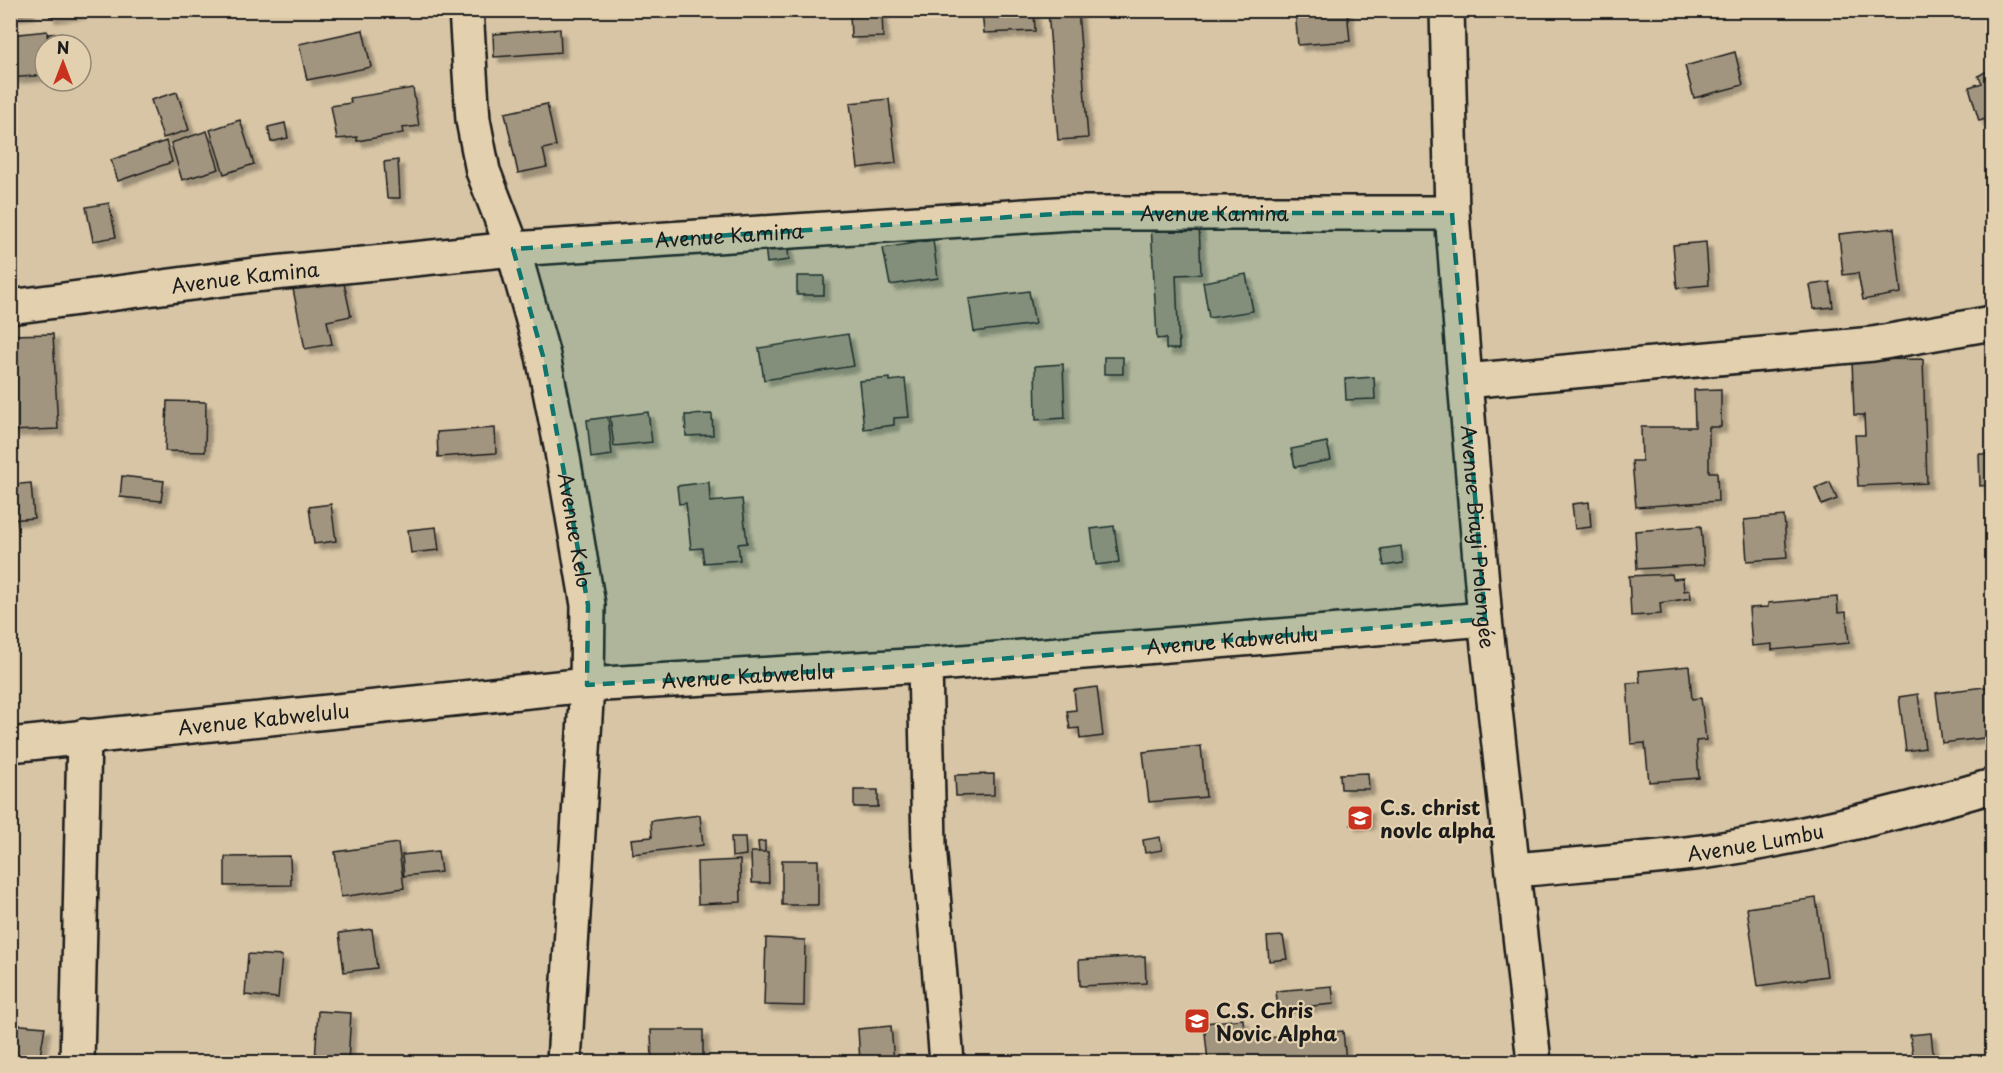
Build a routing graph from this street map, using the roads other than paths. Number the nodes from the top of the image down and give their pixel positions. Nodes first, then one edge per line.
1 (466, 10) edge
2 (1447, 10) edge
3 (1452, 213) junction
4 (513, 249) junction
5 (10, 307) edge
6 (1992, 323) edge
7 (1465, 381) junction
8 (1485, 620) junction
9 (925, 665) junction
10 (587, 685) junction
11 (84, 736) junction
12 (10, 745) edge
13 (1992, 786) edge
14 (1514, 870) junction
15 (76, 1062) edge
16 (564, 1062) edge
17 (947, 1062) edge
18 (1534, 1062) edge

1 - 4 street, Avenue Kelo
2 - 3 street, Avenue Biayi Prolongée
3 - 4 street, Avenue Kamina
3 - 7 street, Avenue Biayi Prolongée
4 - 5 street, Avenue Kamina
4 - 10 street, Avenue Kelo
6 - 7 street
7 - 8 street, Avenue Biayi Prolongée
8 - 9 street, Avenue Kabwelulu
8 - 14 street, Avenue Biayi Prolongée
9 - 10 street, Avenue Kabwelulu
9 - 17 street
10 - 11 street, Avenue Kabwelulu
10 - 16 street, Avenue Kelo
11 - 12 street, Avenue Kabwelulu
11 - 15 street
13 - 14 street, Avenue Lumbu
14 - 18 street, Avenue Biayi Prolongée

